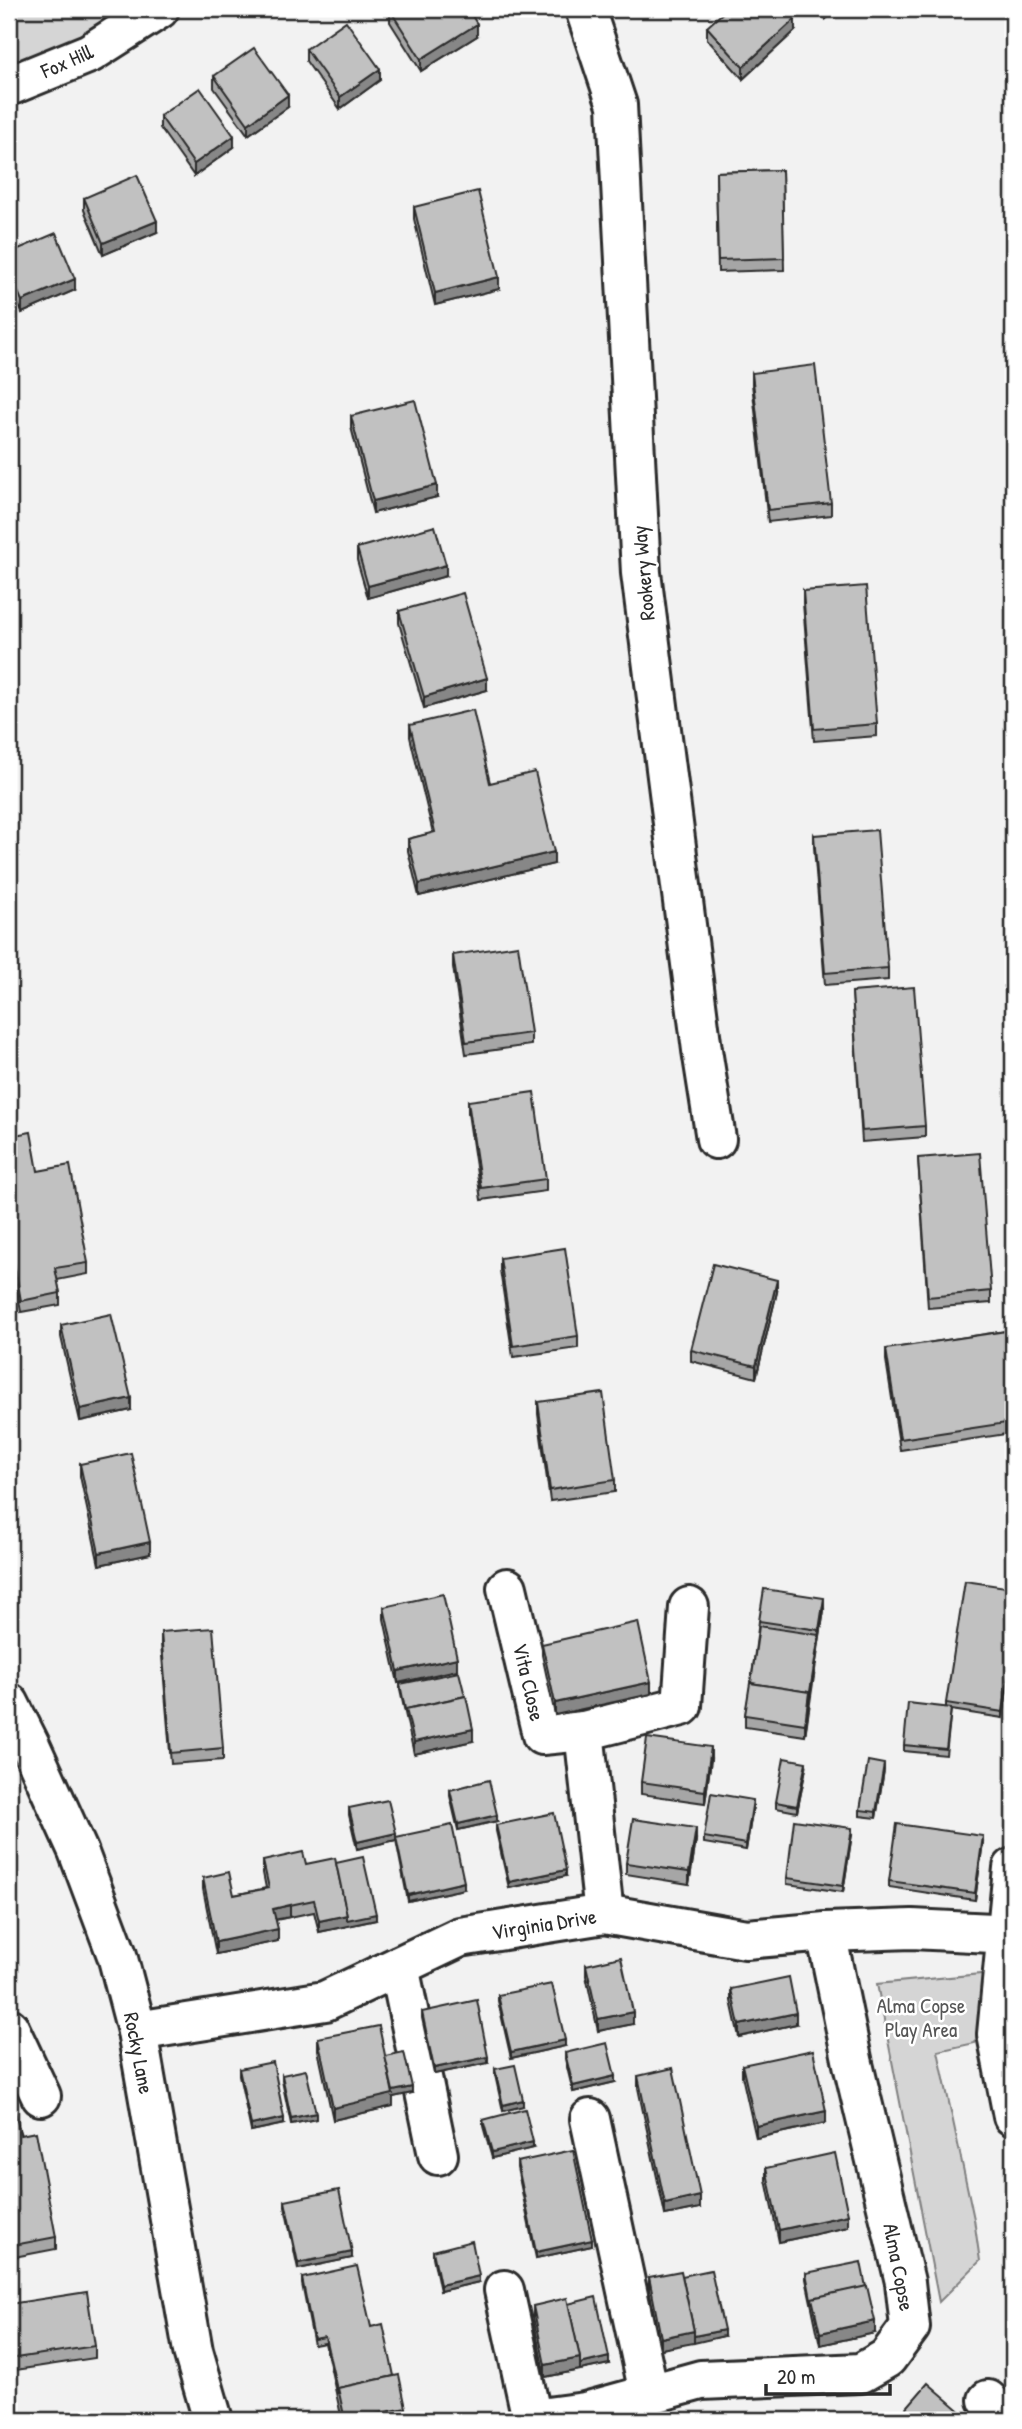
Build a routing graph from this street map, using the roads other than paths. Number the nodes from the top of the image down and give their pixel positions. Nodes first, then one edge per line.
1 (159, 9) edge
2 (585, 9) edge
3 (9, 86) edge
4 (716, 1139) dead end
5 (507, 1588) dead end
6 (689, 1607) dead end
7 (9, 1703) edge
8 (584, 1731) junction
9 (1013, 1868) edge
10 (604, 1914) junction
11 (825, 1932) junction
12 (1010, 1934) edge
13 (399, 1966) junction
14 (137, 2031) junction
15 (21, 2045) edge
16 (41, 2096) dead end
17 (1013, 2116) edge
18 (590, 2119) dead end
19 (438, 2155) dead end
20 (504, 2290) dead end
21 (649, 2393) junction
22 (532, 2419) edge
23 (213, 2420) edge

1 - 3 main road, Fox Hill
2 - 4 main road, Rookery Way
5 - 8 main road, Vita Close
6 - 8 main road, Vita Close
7 - 14 main road, Rocky Lane
8 - 10 main road
9 - 12 main road
10 - 11 main road, Virginia Drive
10 - 13 main road, Virginia Drive
11 - 12 main road, Virginia Drive
11 - 21 main road, Alma Copse
12 - 17 main road
13 - 14 main road, Virginia Drive
13 - 19 main road
14 - 23 main road, Rocky Lane
15 - 16 main road
18 - 21 main road
20 - 22 main road, Alma Copse
21 - 22 main road, Alma Copse

